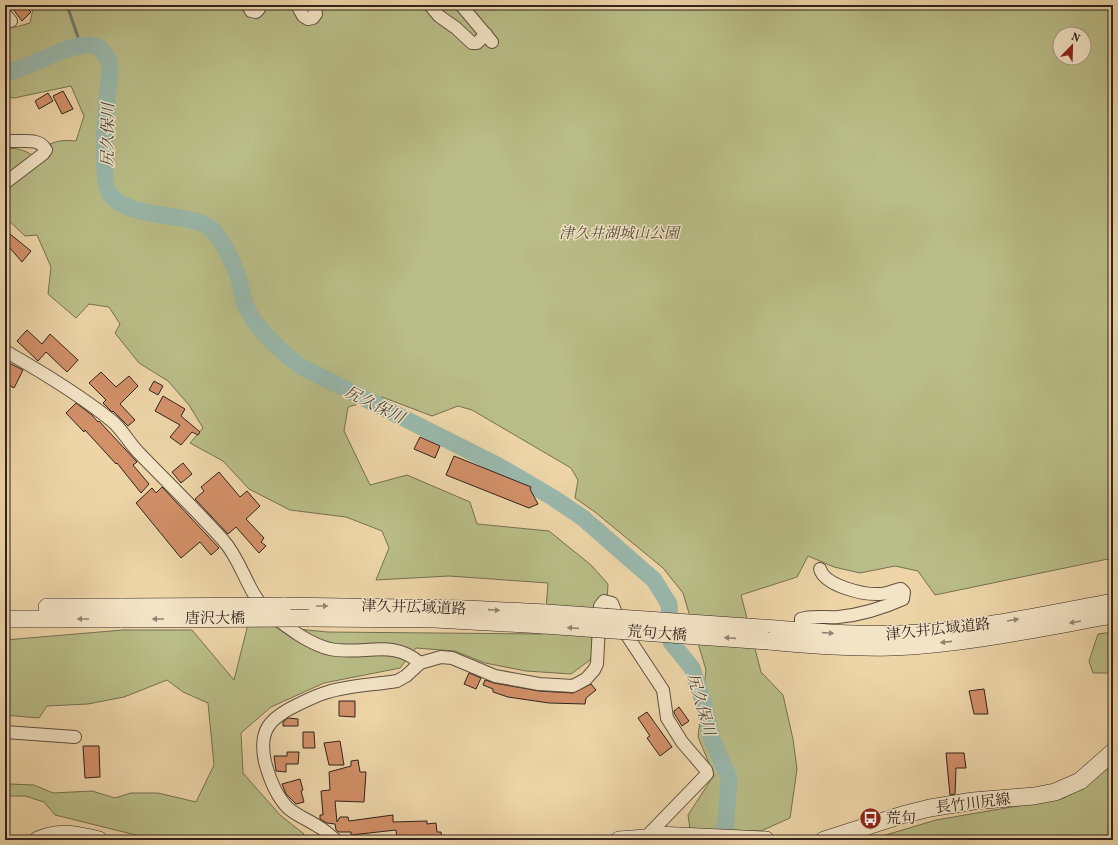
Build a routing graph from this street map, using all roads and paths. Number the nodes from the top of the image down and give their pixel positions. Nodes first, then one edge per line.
1 (248, 5) edge
2 (259, 5) edge
3 (298, 5) edge
4 (310, 5) edge
5 (430, 5) edge
6 (461, 5) edge
7 (5, 140) edge
8 (5, 183) edge
9 (5, 351) edge
10 (820, 569) dead end
11 (1113, 602) edge
12 (283, 606) joint
13 (5, 608) edge
14 (122, 613) junction
15 (1113, 615) edge
16 (309, 618) joint
17 (545, 619) junction
18 (5, 620) edge
19 (800, 631) junction
20 (765, 635) junction
21 (420, 663) junction
22 (5, 732) edge
23 (75, 737) dead end
24 (1113, 752) edge
25 (652, 838) edge
26 (38, 840) edge
27 (100, 840) edge
28 (336, 840) edge
29 (619, 840) edge
30 (766, 840) edge
31 (824, 840) edge

1 - 2 street
3 - 4 street
5 - 6 street
7 - 8 street
9 - 21 street
10 - 19 street
19 -> 11 main road, 津久井広域道路
12 - 14 main road, 唐沢大橋, bridge
12 -> 17 main road, 津久井広域道路
13 - 14 main road
16 -> 14 main road, 唐沢大橋, bridge
14 -> 18 main road
15 -> 20 main road, 津久井広域道路
16 - 17 main road, 津久井広域道路
17 - 20 main road, 荒句大橋, bridge
19 - 20 main road, 津久井広域道路
21 - 25 street
21 - 28 street
22 - 23 street
24 - 31 main road, 長竹川尻線
25 - 29 main road
25 - 30 main road
26 - 27 main road

